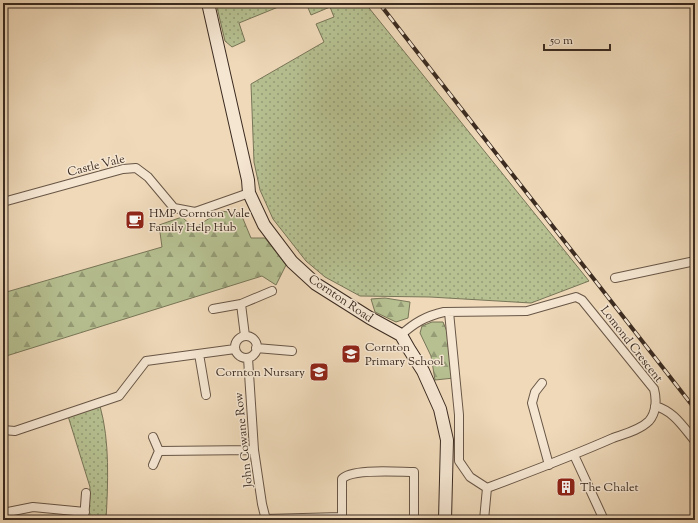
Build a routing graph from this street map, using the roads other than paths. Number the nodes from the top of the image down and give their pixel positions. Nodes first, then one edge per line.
1 (208, 3) edge
2 (249, 194) junction
3 (3, 202) edge
4 (695, 261) edge
5 (615, 278) dead end
6 (272, 291) dead end
7 (241, 304) junction
8 (213, 309) dead end
9 (449, 312) junction
10 (401, 335) junction
11 (245, 336) junction
12 (256, 348) junction
13 (235, 349) junction
14 (292, 351) dead end
15 (199, 354) junction
16 (248, 358) junction
17 (542, 383) dead end
18 (206, 395) dead end
19 (655, 406) junction
20 (3, 430) edge
21 (152, 437) dead end
22 (695, 441) edge
23 (254, 450) junction
24 (159, 451) junction
25 (574, 455) junction
26 (152, 465) dead end
27 (549, 465) junction
28 (488, 488) junction
29 (86, 492) dead end
30 (3, 513) edge
31 (84, 516) edge
32 (266, 519) edge
33 (341, 519) edge
34 (414, 520) edge
35 (445, 520) edge
36 (484, 520) edge
37 (604, 520) edge

1 - 2 main road, Cornton Road
2 - 3 street, Castle Vale
2 - 10 main road, Cornton Road
4 - 5 street
6 - 7 street
7 - 8 street
7 - 11 street
9 - 10 street
9 - 19 street, Lomond Crescent
9 - 28 street
10 - 35 main road
11 - 12 street
11 - 13 street
12 - 14 street
12 - 16 street
13 - 15 street
13 - 16 street
15 - 18 street
15 - 20 street
16 - 23 street, John Cowane Row
17 - 27 street
19 - 22 street
19 - 25 street
21 - 24 street
23 - 24 street
23 - 32 street, John Cowane Row
24 - 26 street
25 - 27 street
25 - 37 street
27 - 28 street
28 - 36 street
29 - 31 street
30 - 31 street
32 - 33 street
33 - 34 street

